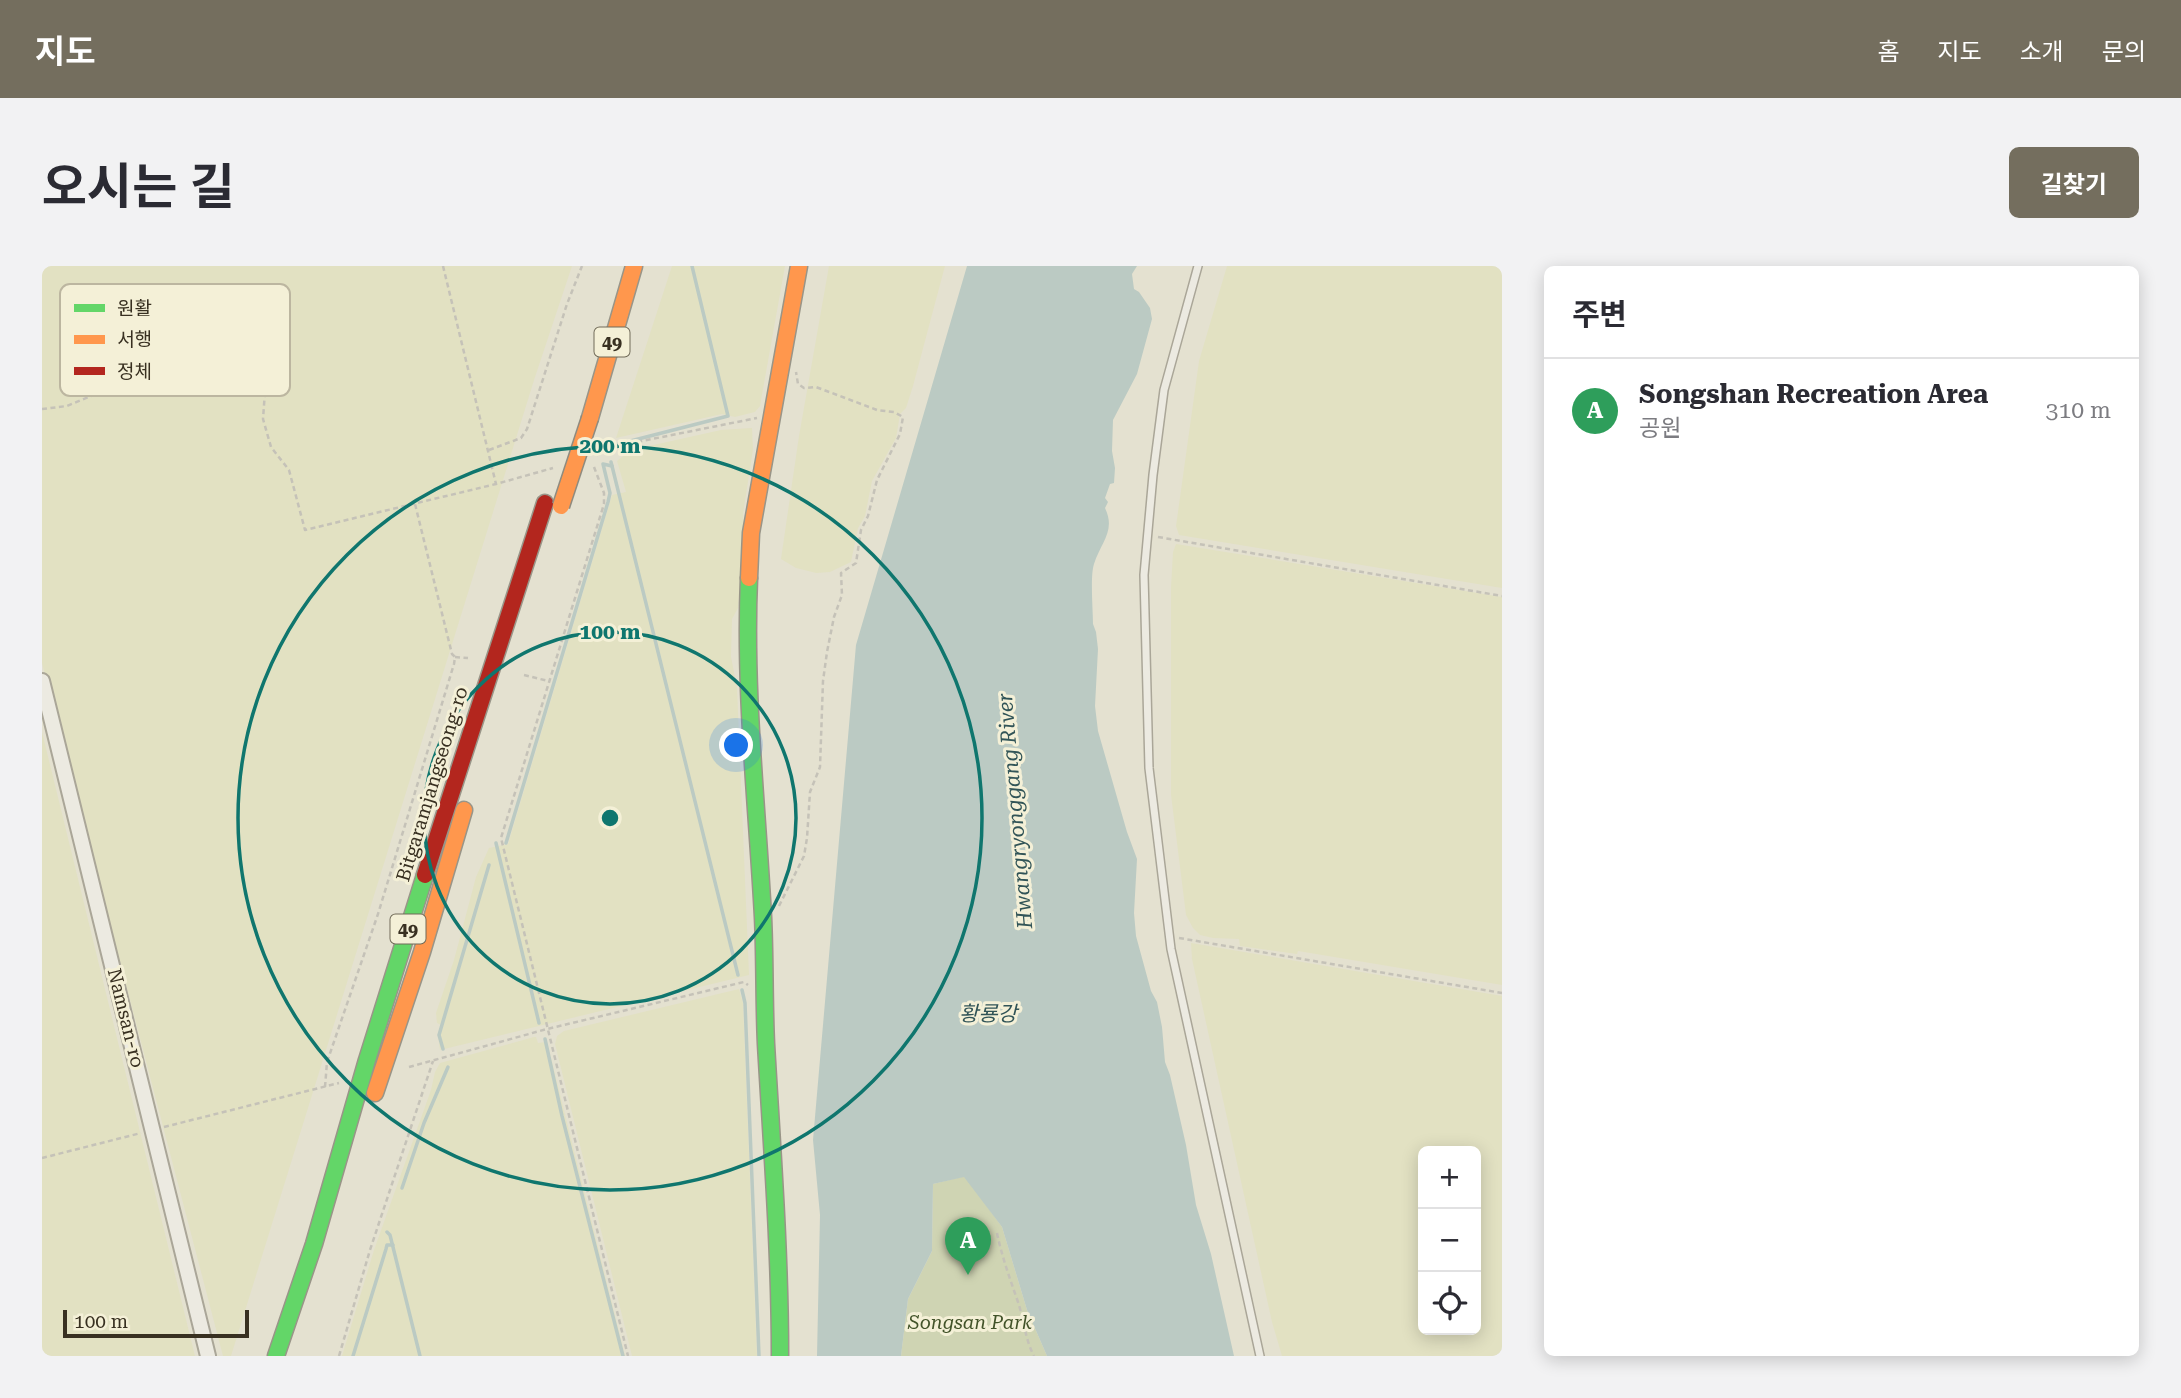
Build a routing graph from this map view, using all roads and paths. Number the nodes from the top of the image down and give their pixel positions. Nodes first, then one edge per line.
1 (443, 266) edge
2 (582, 266) edge
3 (620, 266) edge
4 (634, 266) edge
5 (799, 266) edge
6 (1198, 266) edge
7 (783, 354) junction
8 (589, 366) dead end
9 (91, 396) edge
10 (265, 396) edge
11 (42, 409) edge
12 (771, 415) junction
13 (489, 450) junction
14 (590, 457) dead end
15 (564, 465) dead end
16 (593, 465) dead end
17 (553, 478) dead end
18 (496, 484) junction
19 (415, 504) junction
20 (553, 505) junction
21 (1147, 536) junction
22 (1502, 596) edge
23 (455, 657) junction
24 (468, 658) dead end
25 (524, 675) dead end
26 (42, 681) edge
27 (549, 681) junction
28 (763, 919) junction
29 (1169, 936) junction
30 (754, 991) dead end
31 (1502, 993) edge
32 (547, 1029) junction
33 (433, 1061) junction
34 (410, 1067) dead end
35 (339, 1083) dead end
36 (325, 1087) junction
37 (153, 1130) junction
38 (42, 1158) edge
39 (996, 1233) dead end
40 (306, 1318) dead end
41 (208, 1356) edge
42 (276, 1356) edge
43 (339, 1356) edge
44 (628, 1356) edge
45 (780, 1356) edge
46 (1034, 1356) edge
47 (1260, 1356) edge

1 - 13 path
2 - 13 path
3 - 8 main road, 49
4 - 20 main road, Bitgaramjangseong-ro / 49, bridge
5 - 7 main road
6 - 21 lane
7 - 12 main road
7 - 28 path
9 - 11 path
10 - 19 path
12 - 14 path
12 - 28 main road
13 - 18 path
15 - 18 path
16 - 27 path
17 - 20 main road, Bitgaramjangseong-ro / 49
18 - 19 path
19 - 23 path
20 - 40 main road, Bitgaramjangseong-ro / 49
20 - 42 main road, Bitgaramjangseong-ro / 49
21 - 22 path
21 - 29 lane
23 - 24 path
23 - 36 path
25 - 27 path
26 - 37 street, Namsan-ro
27 - 32 path
28 - 45 main road
29 - 31 path
29 - 47 lane
30 - 32 path
32 - 33 path
32 - 44 path
33 - 34 path
33 - 43 path
35 - 36 path
36 - 37 path
37 - 38 path
37 - 41 street, Namsan-ro
39 - 46 path

